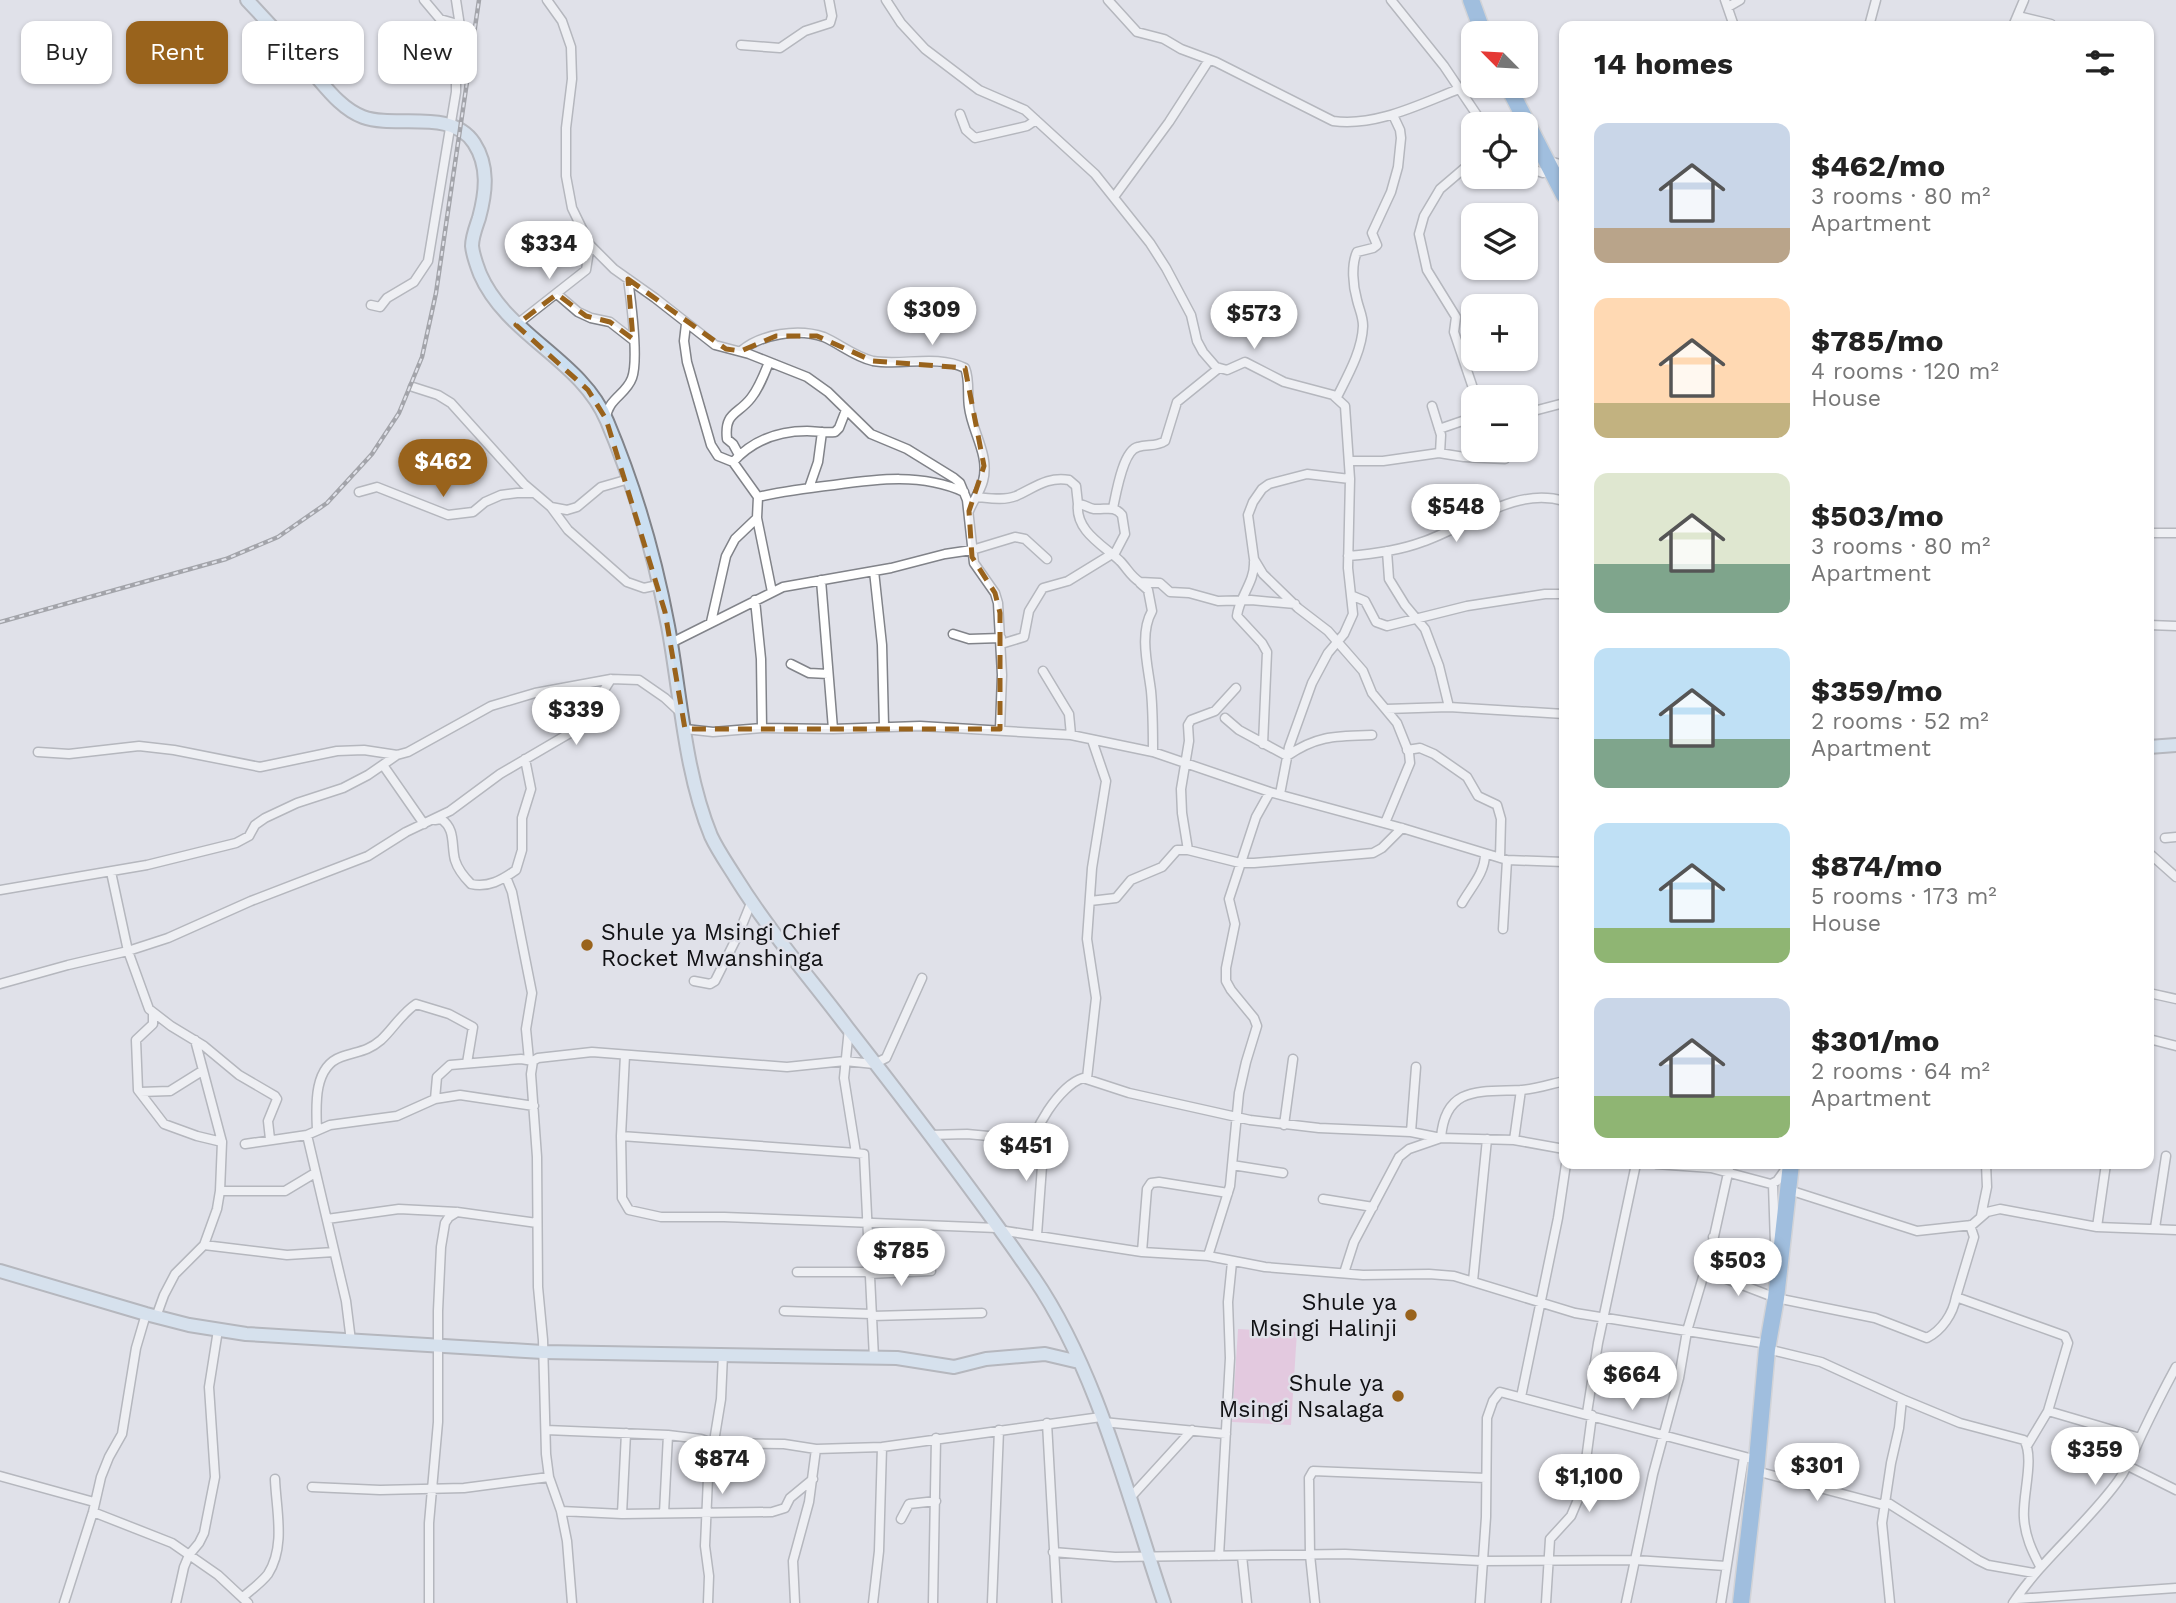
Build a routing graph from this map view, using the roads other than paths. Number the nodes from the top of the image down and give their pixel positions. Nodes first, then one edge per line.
1 (247, 0) edge
2 (424, 0) edge
3 (456, 0) edge
4 (547, 0) edge
5 (829, 0) edge
6 (886, 0) edge
7 (1108, 0) edge
8 (1391, 0) edge
9 (1471, 0) edge
10 (1740, 0) edge
11 (1876, 0) edge
12 (2024, 0) edge
13 (1727, 3) edge
14 (2018, 16) junction
15 (447, 21) edge
16 (460, 21) edge
17 (1479, 21) edge
18 (1732, 21) edge
19 (1870, 21) edge
20 (2016, 21) edge
21 (2039, 21) edge
22 (741, 45) dead end
23 (1209, 61) junction
24 (456, 84) edge
25 (1459, 89) junction
26 (1515, 98) edge
27 (1475, 112) edge
28 (960, 114) dead end
29 (1393, 115) junction
30 (1035, 120) junction
31 (450, 126) junction
32 (1554, 165) edge
33 (1461, 171) edge
34 (1538, 171) edge
35 (1114, 197) junction
36 (590, 244) junction
37 (628, 279) junction
38 (557, 294) junction
39 (371, 304) dead end
40 (686, 324) junction
41 (516, 325) junction
42 (633, 340) junction
43 (741, 352) junction
44 (769, 362) junction
45 (1219, 368) junction
46 (1472, 385) edge
47 (413, 387) dead end
48 (1337, 397) junction
49 (1559, 404) edge
50 (1432, 406) dead end
51 (846, 410) junction
52 (1538, 410) edge
53 (606, 419) junction
54 (1461, 421) edge
55 (1439, 429) junction
56 (822, 432) junction
57 (1440, 453) junction
58 (1461, 456) edge
59 (736, 458) junction
60 (1349, 461) junction
61 (629, 479) junction
62 (1350, 479) junction
63 (809, 488) junction
64 (359, 492) dead end
65 (964, 492) junction
66 (534, 493) junction
67 (976, 497) junction
68 (758, 498) junction
69 (1559, 500) edge
70 (1078, 504) junction
71 (551, 507) junction
72 (1113, 508) junction
73 (969, 511) junction
74 (757, 518) junction
75 (2154, 533) edge
76 (2176, 533) edge
77 (972, 550) junction
78 (1387, 551) junction
79 (1113, 554) junction
80 (1348, 556) junction
81 (1046, 559) dead end
82 (1254, 559) junction
83 (874, 571) junction
84 (821, 580) junction
85 (1140, 582) junction
86 (658, 585) junction
87 (772, 592) junction
88 (1559, 594) edge
89 (1353, 596) junction
90 (755, 600) junction
91 (1240, 601) junction
92 (1295, 604) junction
93 (1416, 619) junction
94 (711, 622) junction
95 (2154, 625) edge
96 (2176, 626) edge
97 (953, 634) dead end
98 (1001, 641) junction
99 (1337, 642) junction
100 (671, 643) junction
101 (791, 664) dead end
102 (1043, 671) dead end
103 (828, 674) junction
104 (611, 679) junction
105 (1236, 688) dead end
106 (1449, 707) junction
107 (1386, 709) junction
108 (681, 714) junction
109 (1559, 714) edge
110 (1225, 718) dead end
111 (884, 726) junction
112 (762, 728) junction
113 (685, 729) junction
114 (832, 729) junction
115 (1000, 729) junction
116 (1071, 735) junction
117 (1373, 735) dead end
118 (1092, 740) junction
119 (1263, 744) junction
120 (2176, 746) edge
121 (2154, 747) edge
122 (1407, 750) junction
123 (38, 752) dead end
124 (1153, 752) junction
125 (397, 755) junction
126 (1287, 757) junction
127 (525, 759) junction
128 (1186, 762) junction
129 (383, 765) junction
130 (1270, 792) junction
131 (1280, 794) junction
132 (435, 820) junction
133 (1385, 823) junction
134 (424, 824) junction
135 (1402, 828) junction
136 (2176, 837) edge
137 (2165, 838) dead end
138 (1188, 850) junction
139 (1485, 853) junction
140 (2154, 857) edge
141 (1503, 859) junction
142 (1559, 862) edge
143 (1240, 863) junction
144 (111, 872) junction
145 (506, 877) junction
146 (2176, 877) edge
147 (0, 890) edge
148 (1090, 901) junction
149 (751, 903) junction
150 (1462, 903) dead end
151 (1503, 929) dead end
152 (128, 951) junction
153 (922, 978) dead end
154 (694, 981) dead end
155 (0, 984) edge
156 (2154, 994) edge
157 (2176, 999) edge
158 (149, 1008) junction
159 (849, 1028) junction
160 (195, 1040) junction
161 (2154, 1040) edge
162 (2176, 1046) edge
163 (625, 1055) junction
164 (1293, 1059) dead end
165 (531, 1060) junction
166 (845, 1062) junction
167 (467, 1063) junction
168 (874, 1064) junction
169 (1416, 1067) dead end
170 (202, 1071) junction
171 (1087, 1079) junction
172 (1559, 1082) edge
173 (1521, 1090) junction
174 (140, 1092) junction
175 (435, 1099) junction
176 (534, 1106) junction
177 (1236, 1118) junction
178 (1284, 1125) junction
179 (317, 1130) junction
180 (1411, 1132) junction
181 (307, 1135) junction
182 (930, 1135) junction
183 (621, 1136) junction
184 (1441, 1138) junction
185 (270, 1139) junction
186 (1487, 1139) junction
187 (1032, 1140) junction
188 (1514, 1140) junction
189 (222, 1142) junction
190 (245, 1144) dead end
191 (1559, 1148) edge
192 (856, 1153) junction
193 (2166, 1156) dead end
194 (1232, 1165) junction
195 (1565, 1169) edge
196 (1635, 1169) edge
197 (1714, 1169) edge
198 (1729, 1169) edge
199 (1788, 1169) edge
200 (1986, 1169) edge
201 (2105, 1169) edge
202 (316, 1173) junction
203 (1283, 1173) dead end
204 (1728, 1174) junction
205 (1781, 1187) junction
206 (220, 1191) junction
207 (1228, 1193) junction
208 (1323, 1199) dead end
209 (1373, 1207) junction
210 (457, 1212) junction
211 (1981, 1217) junction
212 (327, 1219) junction
213 (867, 1222) junction
214 (537, 1223) junction
215 (1970, 1225) junction
216 (2097, 1227) junction
217 (2155, 1228) junction
218 (998, 1229) junction
219 (2176, 1230) edge
220 (1037, 1235) junction
221 (1713, 1237) junction
222 (204, 1245) junction
223 (334, 1252) junction
224 (1142, 1252) junction
225 (1208, 1256) junction
226 (1232, 1262) junction
227 (0, 1271) edge
228 (931, 1271) dead end
229 (797, 1272) dead end
230 (869, 1273) junction
231 (1344, 1273) junction
232 (1711, 1273) junction
233 (1473, 1280) junction
234 (1699, 1293) junction
235 (1956, 1297) junction
236 (1776, 1298) junction
237 (1541, 1303) junction
238 (784, 1311) dead end
239 (982, 1313) dead end
240 (151, 1315) junction
241 (871, 1315) junction
242 (1604, 1318) junction
243 (218, 1330) junction
244 (1687, 1331) junction
245 (351, 1341) junction
246 (439, 1345) junction
247 (1767, 1346) junction
248 (543, 1352) junction
249 (723, 1354) junction
250 (874, 1358) junction
251 (1079, 1362) junction
252 (2176, 1367) edge
253 (1521, 1397) junction
254 (1902, 1399) junction
255 (2048, 1411) junction
256 (1589, 1414) junction
257 (1102, 1420) junction
258 (1047, 1423) junction
259 (546, 1430) junction
260 (999, 1430) junction
261 (1192, 1430) junction
262 (626, 1433) junction
263 (1226, 1434) junction
264 (668, 1435) junction
265 (1664, 1436) junction
266 (936, 1438) junction
267 (2140, 1438) junction
268 (713, 1443) junction
269 (2027, 1446) junction
270 (882, 1447) junction
271 (816, 1449) junction
272 (1753, 1463) junction
273 (2128, 1466) junction
274 (0, 1476) edge
275 (549, 1477) junction
276 (1486, 1478) junction
277 (275, 1479) dead end
278 (813, 1479) junction
279 (312, 1487) dead end
280 (433, 1488) junction
281 (2176, 1490) edge
282 (1129, 1499) junction
283 (936, 1501) junction
284 (94, 1502) junction
285 (1885, 1503) junction
286 (561, 1511) junction
287 (93, 1512) junction
288 (664, 1513) junction
289 (622, 1514) junction
290 (708, 1514) junction
291 (901, 1519) dead end
292 (1053, 1552) junction
293 (188, 1555) junction
294 (1310, 1555) junction
295 (1148, 1556) junction
296 (1219, 1556) junction
297 (1242, 1556) junction
298 (1548, 1560) junction
299 (1635, 1560) junction
300 (1482, 1561) junction
301 (1726, 1566) junction
302 (2037, 1569) junction
303 (2176, 1588) edge
304 (246, 1600) edge
305 (2061, 1600) edge
306 (2014, 1601) edge
307 (64, 1603) edge
308 (176, 1603) edge
309 (429, 1603) edge
310 (572, 1603) edge
311 (708, 1603) edge
312 (795, 1603) edge
313 (873, 1603) edge
314 (933, 1603) edge
315 (992, 1603) edge
316 (1057, 1603) edge
317 (1164, 1603) edge
318 (1247, 1603) edge
319 (1315, 1603) edge
320 (1480, 1603) edge
321 (1546, 1603) edge
322 (1626, 1603) edge
323 (1721, 1603) edge
324 (1741, 1603) edge
325 (1890, 1603) edge

1 - 31 street
2 - 15 street
3 - 16 street
4 - 36 street
5 - 22 street
6 - 30 street
7 - 23 street
8 - 25 street
9 - 17 highway
10 - 13 street
11 - 19 street
12 - 14 street
13 - 18 street
14 - 20 street
14 - 21 street
23 - 29 street
23 - 35 street
24 - 31 street
25 - 27 street
25 - 29 street
26 - 32 highway
28 - 30 street
29 - 48 street
30 - 35 street
31 - 39 street
31 - 41 street
32 - 34 street
33 - 46 street
35 - 45 street
36 - 37 street
36 - 38 street
37 - 40 street
37 - 42 street
38 - 41 street
38 - 42 street
40 - 43 street
40 - 59 street
41 - 53 street
42 - 53 street
43 - 44 street
43 - 67 street
44 - 51 street
44 - 59 street
45 - 48 street
45 - 72 street
47 - 66 street
48 - 60 street
49 - 52 street
50 - 55 street
51 - 56 street
51 - 65 street
53 - 61 street
54 - 55 street
55 - 57 street
56 - 59 street
56 - 63 street
57 - 58 street
57 - 60 street
59 - 68 street
60 - 62 street
61 - 71 street
61 - 86 street
62 - 80 street
62 - 82 street
63 - 65 street
63 - 68 street
64 - 66 street
65 - 73 street
66 - 71 street
67 - 70 street
67 - 73 street
68 - 74 street
69 - 78 street
70 - 72 street
70 - 79 street
71 - 86 street
72 - 79 street
73 - 77 street
74 - 87 street
74 - 94 street
75 - 76 street
77 - 81 street
77 - 83 street
77 - 98 street
78 - 80 street
78 - 93 street
79 - 85 street
79 - 98 street
80 - 89 street
82 - 91 street
82 - 92 street
83 - 84 street
83 - 111 street
84 - 87 street
84 - 103 street
85 - 91 street
85 - 124 street
86 - 100 street
87 - 90 street
88 - 93 street
89 - 93 street
89 - 99 street
90 - 94 street
90 - 112 street
91 - 92 street
91 - 119 street
92 - 99 street
93 - 106 street
94 - 100 street
95 - 96 street
97 - 98 street
98 - 115 street
99 - 107 street
99 - 126 street
100 - 108 street
101 - 103 street
102 - 116 street
103 - 114 street
104 - 108 street
104 - 125 street
104 - 127 street
105 - 128 street
106 - 107 street
106 - 109 street
107 - 122 street
108 - 113 street
110 - 119 street
111 - 114 street
111 - 115 street
112 - 113 street
112 - 114 street
113 - 149 street
115 - 116 street
116 - 118 street
117 - 126 street
118 - 124 street
118 - 148 street
119 - 126 street
120 - 121 street
122 - 133 street
122 - 141 street
123 - 125 street
124 - 128 street
125 - 129 street
126 - 131 street
127 - 132 street
127 - 145 street
128 - 130 street
128 - 138 street
129 - 134 street
129 - 144 street
130 - 131 street
130 - 143 street
131 - 133 street
132 - 134 street
132 - 145 street
133 - 135 street
134 - 152 street
135 - 139 street
135 - 143 street
136 - 137 street
138 - 143 street
138 - 148 street
139 - 141 street
139 - 150 street
140 - 146 street
141 - 142 street
141 - 151 street
143 - 177 street
144 - 147 street
144 - 152 street
145 - 165 street
148 - 171 street
149 - 154 street
149 - 159 street
152 - 155 street
152 - 158 street
153 - 168 street
156 - 157 street
158 - 160 street
158 - 174 street
159 - 166 street
159 - 168 street
160 - 170 street
160 - 185 street
161 - 162 street
163 - 165 street
163 - 166 street
163 - 183 street
164 - 178 street
165 - 167 street
165 - 176 street
166 - 168 street
166 - 192 street
167 - 175 street
167 - 179 street
168 - 182 street
169 - 180 street
170 - 174 street
170 - 189 street
171 - 177 street
171 - 187 street
172 - 173 street
173 - 184 street
173 - 188 street
174 - 189 street
175 - 176 street
175 - 179 street
176 - 214 street
177 - 178 street
177 - 194 street
178 - 180 street
179 - 181 street
180 - 184 street
181 - 185 street
181 - 202 street
182 - 187 street
182 - 218 street
183 - 192 street
183 - 213 street
184 - 186 street
184 - 209 street
185 - 190 street
186 - 188 street
186 - 233 street
187 - 220 street
188 - 191 street
189 - 206 street
192 - 213 street
193 - 217 street
194 - 203 street
194 - 207 street
195 - 237 street
196 - 242 street
197 - 204 street
198 - 204 street
199 - 205 highway
200 - 211 street
201 - 216 street
202 - 206 street
202 - 212 street
204 - 205 street
204 - 221 street
205 - 215 street
205 - 236 highway
206 - 222 street
207 - 224 street
207 - 225 street
208 - 209 street
209 - 231 street
210 - 212 street
210 - 214 street
210 - 246 street
211 - 215 street
211 - 216 street
212 - 223 street
213 - 218 street
213 - 230 street
214 - 248 street
215 - 235 street
216 - 217 street
217 - 219 street
218 - 220 street
218 - 251 street
220 - 224 street
221 - 232 street
221 - 234 street
222 - 223 street
222 - 240 street
223 - 245 street
224 - 225 street
225 - 226 street
226 - 231 street
226 - 263 street
227 - 240 street
228 - 230 street
229 - 230 street
230 - 241 street
231 - 233 street
232 - 234 street
232 - 236 street
233 - 237 street
234 - 244 street
235 - 236 street
235 - 255 street
236 - 247 highway
237 - 242 street
237 - 253 street
238 - 241 street
239 - 241 street
240 - 243 street
240 - 284 street
241 - 250 street
242 - 244 street
242 - 256 street
243 - 245 street
243 - 293 street
244 - 247 street
244 - 265 street
245 - 246 street
246 - 248 street
246 - 280 street
247 - 254 street
247 - 272 highway
248 - 249 street
248 - 259 street
249 - 250 street
249 - 268 street
250 - 251 street
251 - 257 street
252 - 267 street
253 - 256 street
253 - 276 street
254 - 269 street
254 - 285 street
255 - 267 street
255 - 269 street
256 - 265 street
256 - 298 street
257 - 258 street
257 - 261 street
257 - 282 street
258 - 260 street
258 - 292 street
259 - 262 street
259 - 275 street
260 - 266 street
260 - 315 street
261 - 263 street
261 - 282 street
262 - 264 street
262 - 289 street
263 - 296 street
264 - 268 street
264 - 288 street
265 - 272 street
265 - 299 street
266 - 270 street
266 - 283 street
267 - 273 street
268 - 271 street
268 - 290 street
269 - 302 street
270 - 271 street
270 - 313 street
271 - 278 street
272 - 285 street
272 - 301 street
272 - 324 highway
273 - 281 street
273 - 302 street
274 - 284 street
275 - 280 street
275 - 286 street
276 - 294 street
276 - 300 street
277 - 304 street
278 - 290 street
278 - 312 street
279 - 280 street
280 - 309 street
282 - 295 street
283 - 291 street
283 - 314 street
284 - 287 street
285 - 302 street
285 - 325 street
286 - 289 street
286 - 310 street
287 - 293 street
287 - 307 street
288 - 289 street
288 - 290 street
290 - 311 street
292 - 295 street
292 - 316 street
293 - 304 street
293 - 308 street
294 - 297 street
294 - 300 street
294 - 319 street
295 - 296 street
295 - 317 street
296 - 297 street
297 - 318 street
298 - 299 street
298 - 300 street
298 - 321 street
299 - 301 street
299 - 322 street
300 - 320 street
301 - 323 street
302 - 306 street
303 - 305 street
305 - 306 street

